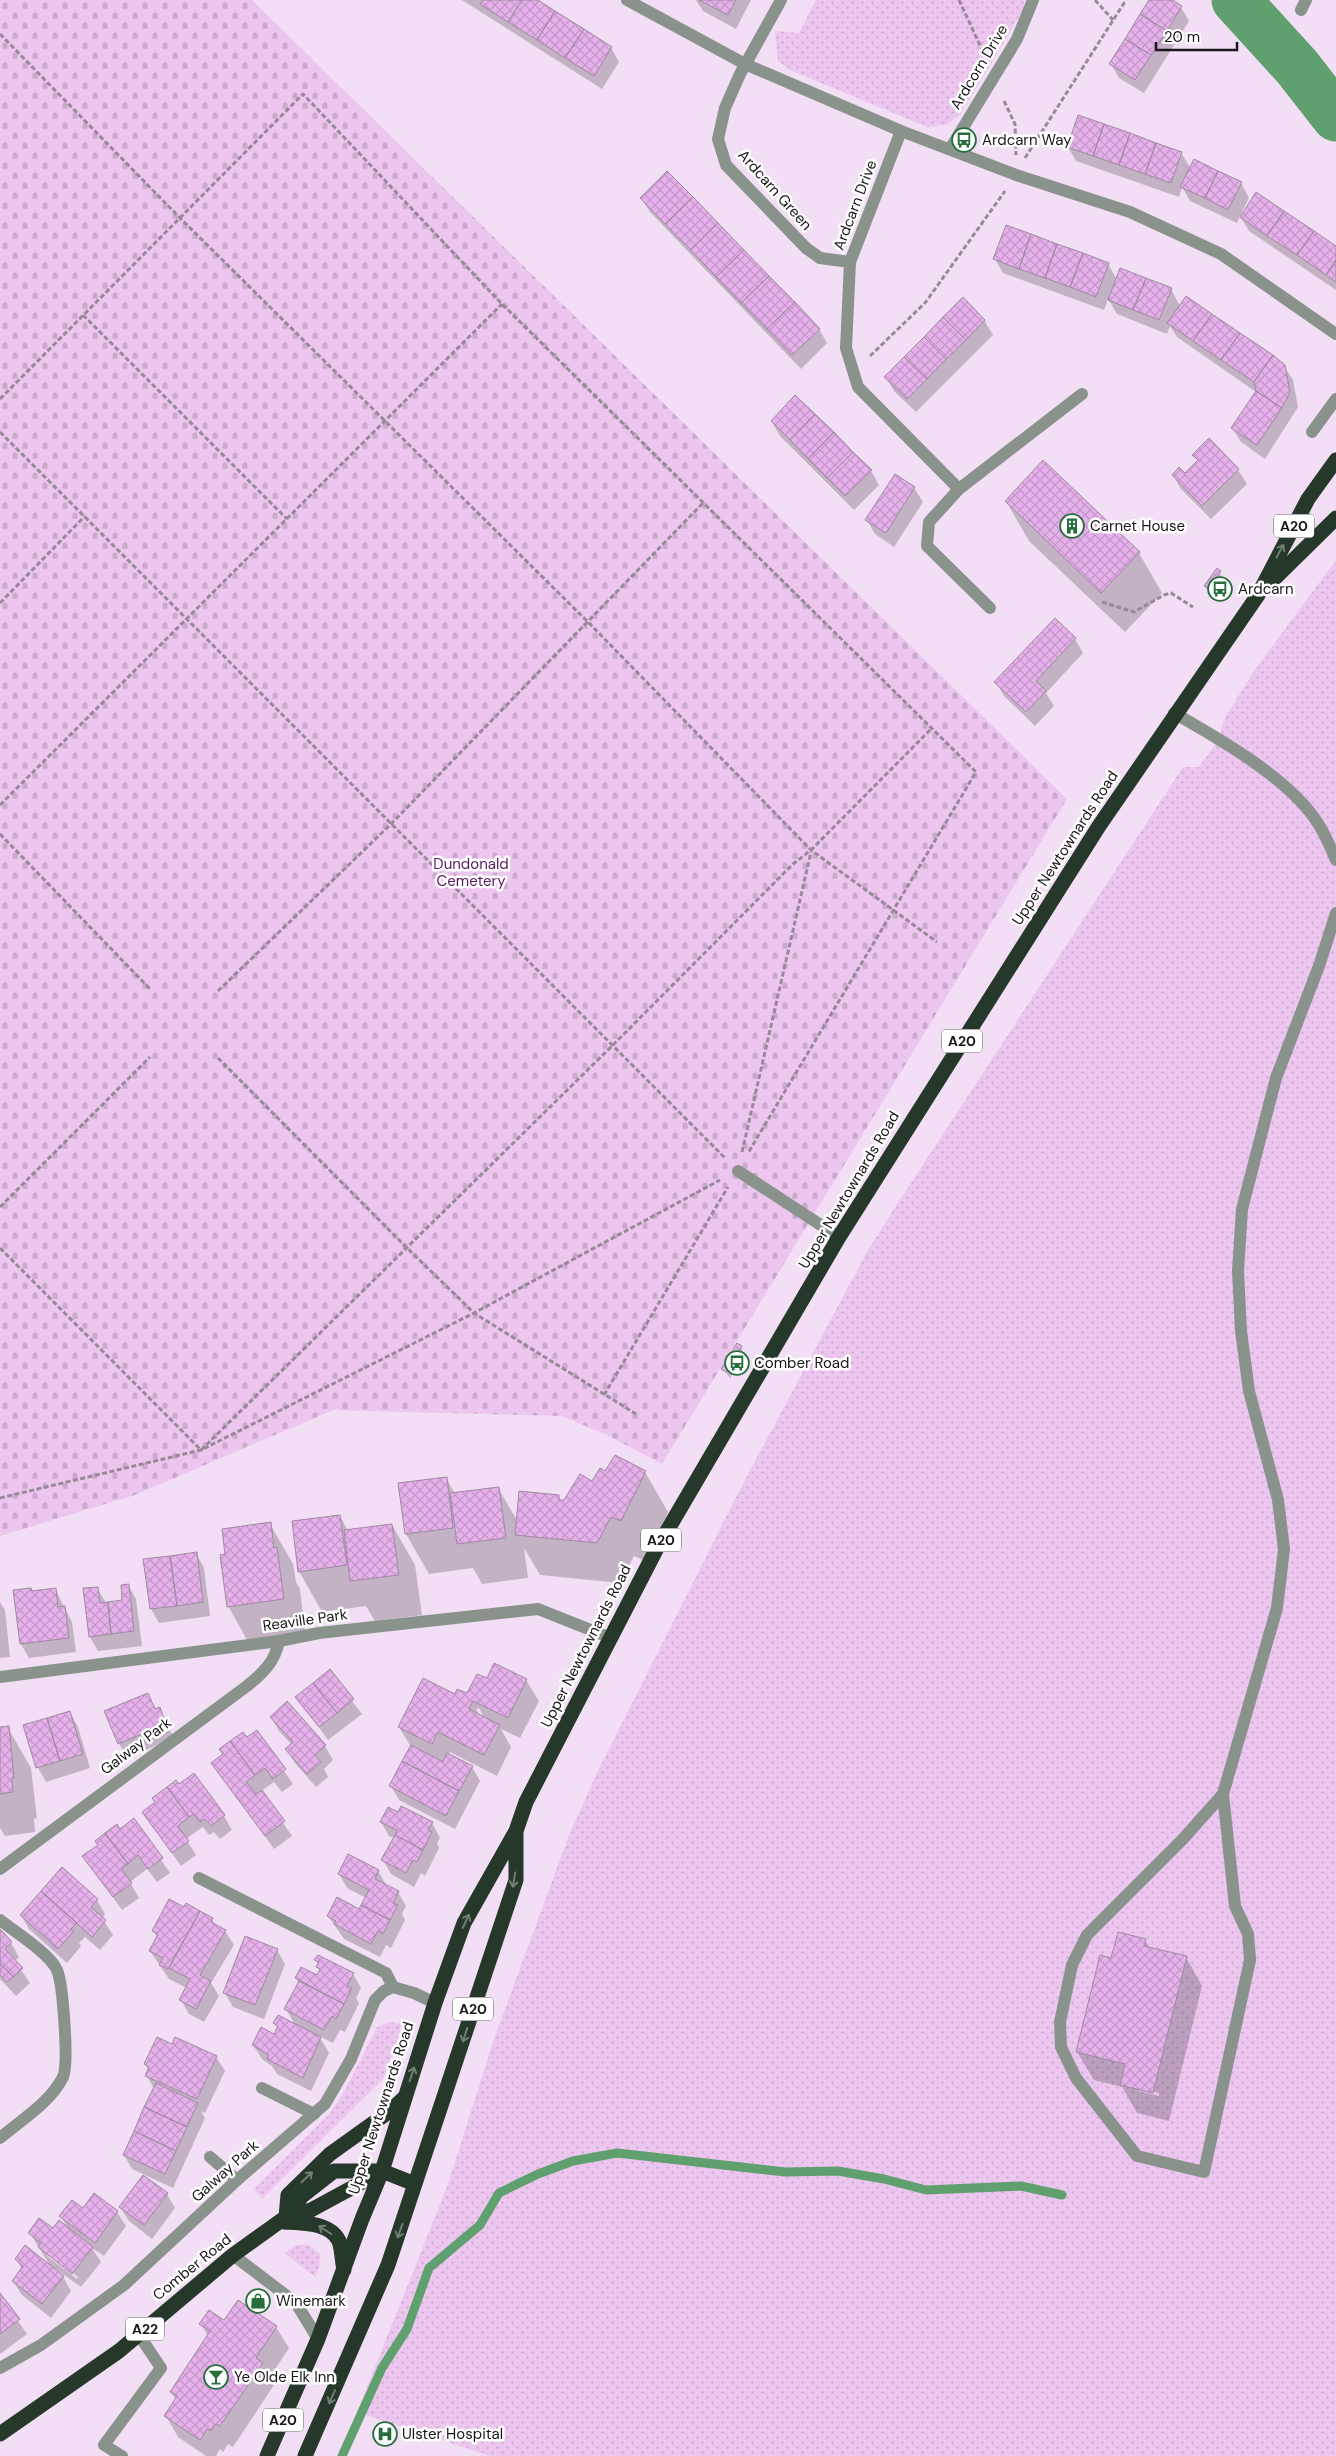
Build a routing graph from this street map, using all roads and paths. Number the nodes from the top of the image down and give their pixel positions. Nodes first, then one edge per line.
1 (627, 0) edge
2 (781, 0) edge
3 (1033, 0) edge
4 (1095, 0) edge
5 (1126, 0) edge
6 (1113, 20) junction
7 (0, 34) edge
8 (745, 64) junction
9 (901, 131) junction
10 (950, 149) junction
11 (1016, 175) junction
12 (180, 218) junction
13 (850, 262) junction
14 (502, 304) junction
15 (83, 315) junction
16 (1336, 334) edge
17 (854, 372) junction
18 (1082, 394) dead end
19 (0, 399) edge
20 (1336, 399) edge
21 (386, 420) junction
22 (0, 432) edge
23 (1312, 432) dead end
24 (1336, 460) edge
25 (959, 489) junction
26 (703, 503) junction
27 (86, 516) junction
28 (1336, 518) edge
29 (287, 520) junction
30 (1258, 594) junction
31 (1102, 602) dead end
32 (0, 603) edge
33 (1194, 607) dead end
34 (990, 608) dead end
35 (186, 618) junction
36 (588, 622) junction
37 (1174, 713) junction
38 (931, 730) junction
39 (0, 804) edge
40 (391, 824) junction
41 (0, 834) edge
42 (812, 850) junction
43 (1336, 860) edge
44 (895, 910) junction
45 (1336, 913) edge
46 (937, 942) dead end
47 (151, 990) dead end
48 (218, 991) dead end
49 (612, 1046) junction
50 (150, 1058) dead end
51 (218, 1058) dead end
52 (738, 1171) junction
53 (0, 1207) edge
54 (839, 1237) junction
55 (406, 1247) junction
56 (0, 1248) edge
57 (474, 1313) junction
58 (604, 1395) junction
59 (636, 1414) dead end
60 (202, 1450) junction
61 (0, 1498) edge
62 (610, 1638) junction
63 (279, 1641) junction
64 (0, 1677) edge
65 (1223, 1794) junction
66 (516, 1832) junction
67 (0, 1869) edge
68 (199, 1878) dead end
69 (0, 1920) edge
70 (393, 1988) junction
71 (435, 2003) junction
72 (262, 2088) dead end
73 (404, 2098) junction
74 (314, 2114) junction
75 (0, 2138) edge
76 (210, 2157) dead end
77 (382, 2171) junction
78 (237, 2180) junction
79 (415, 2184) junction
80 (283, 2220) junction
81 (232, 2255) junction
82 (344, 2271) junction
83 (139, 2334) junction
84 (318, 2339) junction
85 (0, 2368) edge
86 (0, 2434) edge
87 (122, 2456) edge
88 (266, 2456) edge
89 (305, 2456) edge

1 - 8 street
2 - 8 street, Ardcarn Green
3 - 10 street, Ardcorn Drive
4 - 6 path
5 - 6 path
6 - 11 path
7 - 12 path
8 - 9 street
8 - 13 street, Ardcarn Green
9 - 10 street
9 - 13 street, Ardcarn Drive
10 - 11 street
11 - 16 street
11 - 17 path
12 - 14 path
12 - 15 path
12 - 21 path
13 - 17 street, Ardcarn Drive
14 - 21 path
14 - 26 path
15 - 19 path
15 - 29 path
17 - 25 street, Ardcarn Drive
18 - 25 street
20 - 23 street
21 - 29 path
21 - 36 path
22 - 27 path
30 -> 24 highway, Upper Newtownards Road / A20
25 - 34 street
26 - 36 path
26 - 38 path
27 - 32 path
27 - 35 path
28 - 30 highway, Upper Newtownards Road / A20
29 - 35 path
30 - 37 highway, Upper Newtownards Road / A20
31 - 33 path
35 - 39 path
35 - 40 path
36 - 40 path
36 - 42 path
37 - 43 street
37 - 54 highway, Upper Newtownards Road / A20
38 - 42 path
38 - 44 path
40 - 48 path
40 - 49 path
41 - 47 path
42 - 44 path
42 - 49 path
42 - 52 path
44 - 46 path
44 - 52 path
45 - 65 street
49 - 52 path
49 - 55 path
50 - 53 path
51 - 55 path
52 - 54 street
52 - 57 path
52 - 58 path
54 - 62 highway, Upper Newtownards Road / A20
55 - 57 path
55 - 60 path
56 - 60 path
57 - 58 path
57 - 60 path
58 - 59 path
60 - 61 path
62 - 63 street, Reaville Park
62 - 66 highway, Upper Newtownards Road / A20
63 - 64 street, Reaville Park
63 - 67 street, Galway Park
65 - 65 street
71 -> 66 highway, Upper Newtownards Road / A20
66 -> 79 highway, Upper Newtownards Road / A20
68 - 70 street
69 - 75 street
70 - 71 street
70 - 74 street, Galway Park
73 -> 71 highway, Upper Newtownards Road / A20
72 - 74 street
73 - 77 highway, Upper Newtownards Road / A20
80 -> 73 highway
74 - 78 street, Galway Park
76 - 78 street
77 - 79 highway, Comber Road / A22
77 - 80 highway, Comber Road / A22
77 - 80 highway, Comber Road / A22
77 - 82 highway, Upper Newtownards Road / A20
78 - 85 street, Galway Park
79 -> 89 highway, Upper Newtownards Road / A20
80 - 81 highway, Comber Road / A22
82 -> 80 highway
81 - 83 highway, Comber Road / A22
81 - 84 street
82 - 84 highway, Upper Newtownards Road / A20
83 - 86 highway, Comber Road / A22
83 - 87 street
84 - 88 highway, Upper Newtownards Road / A20

